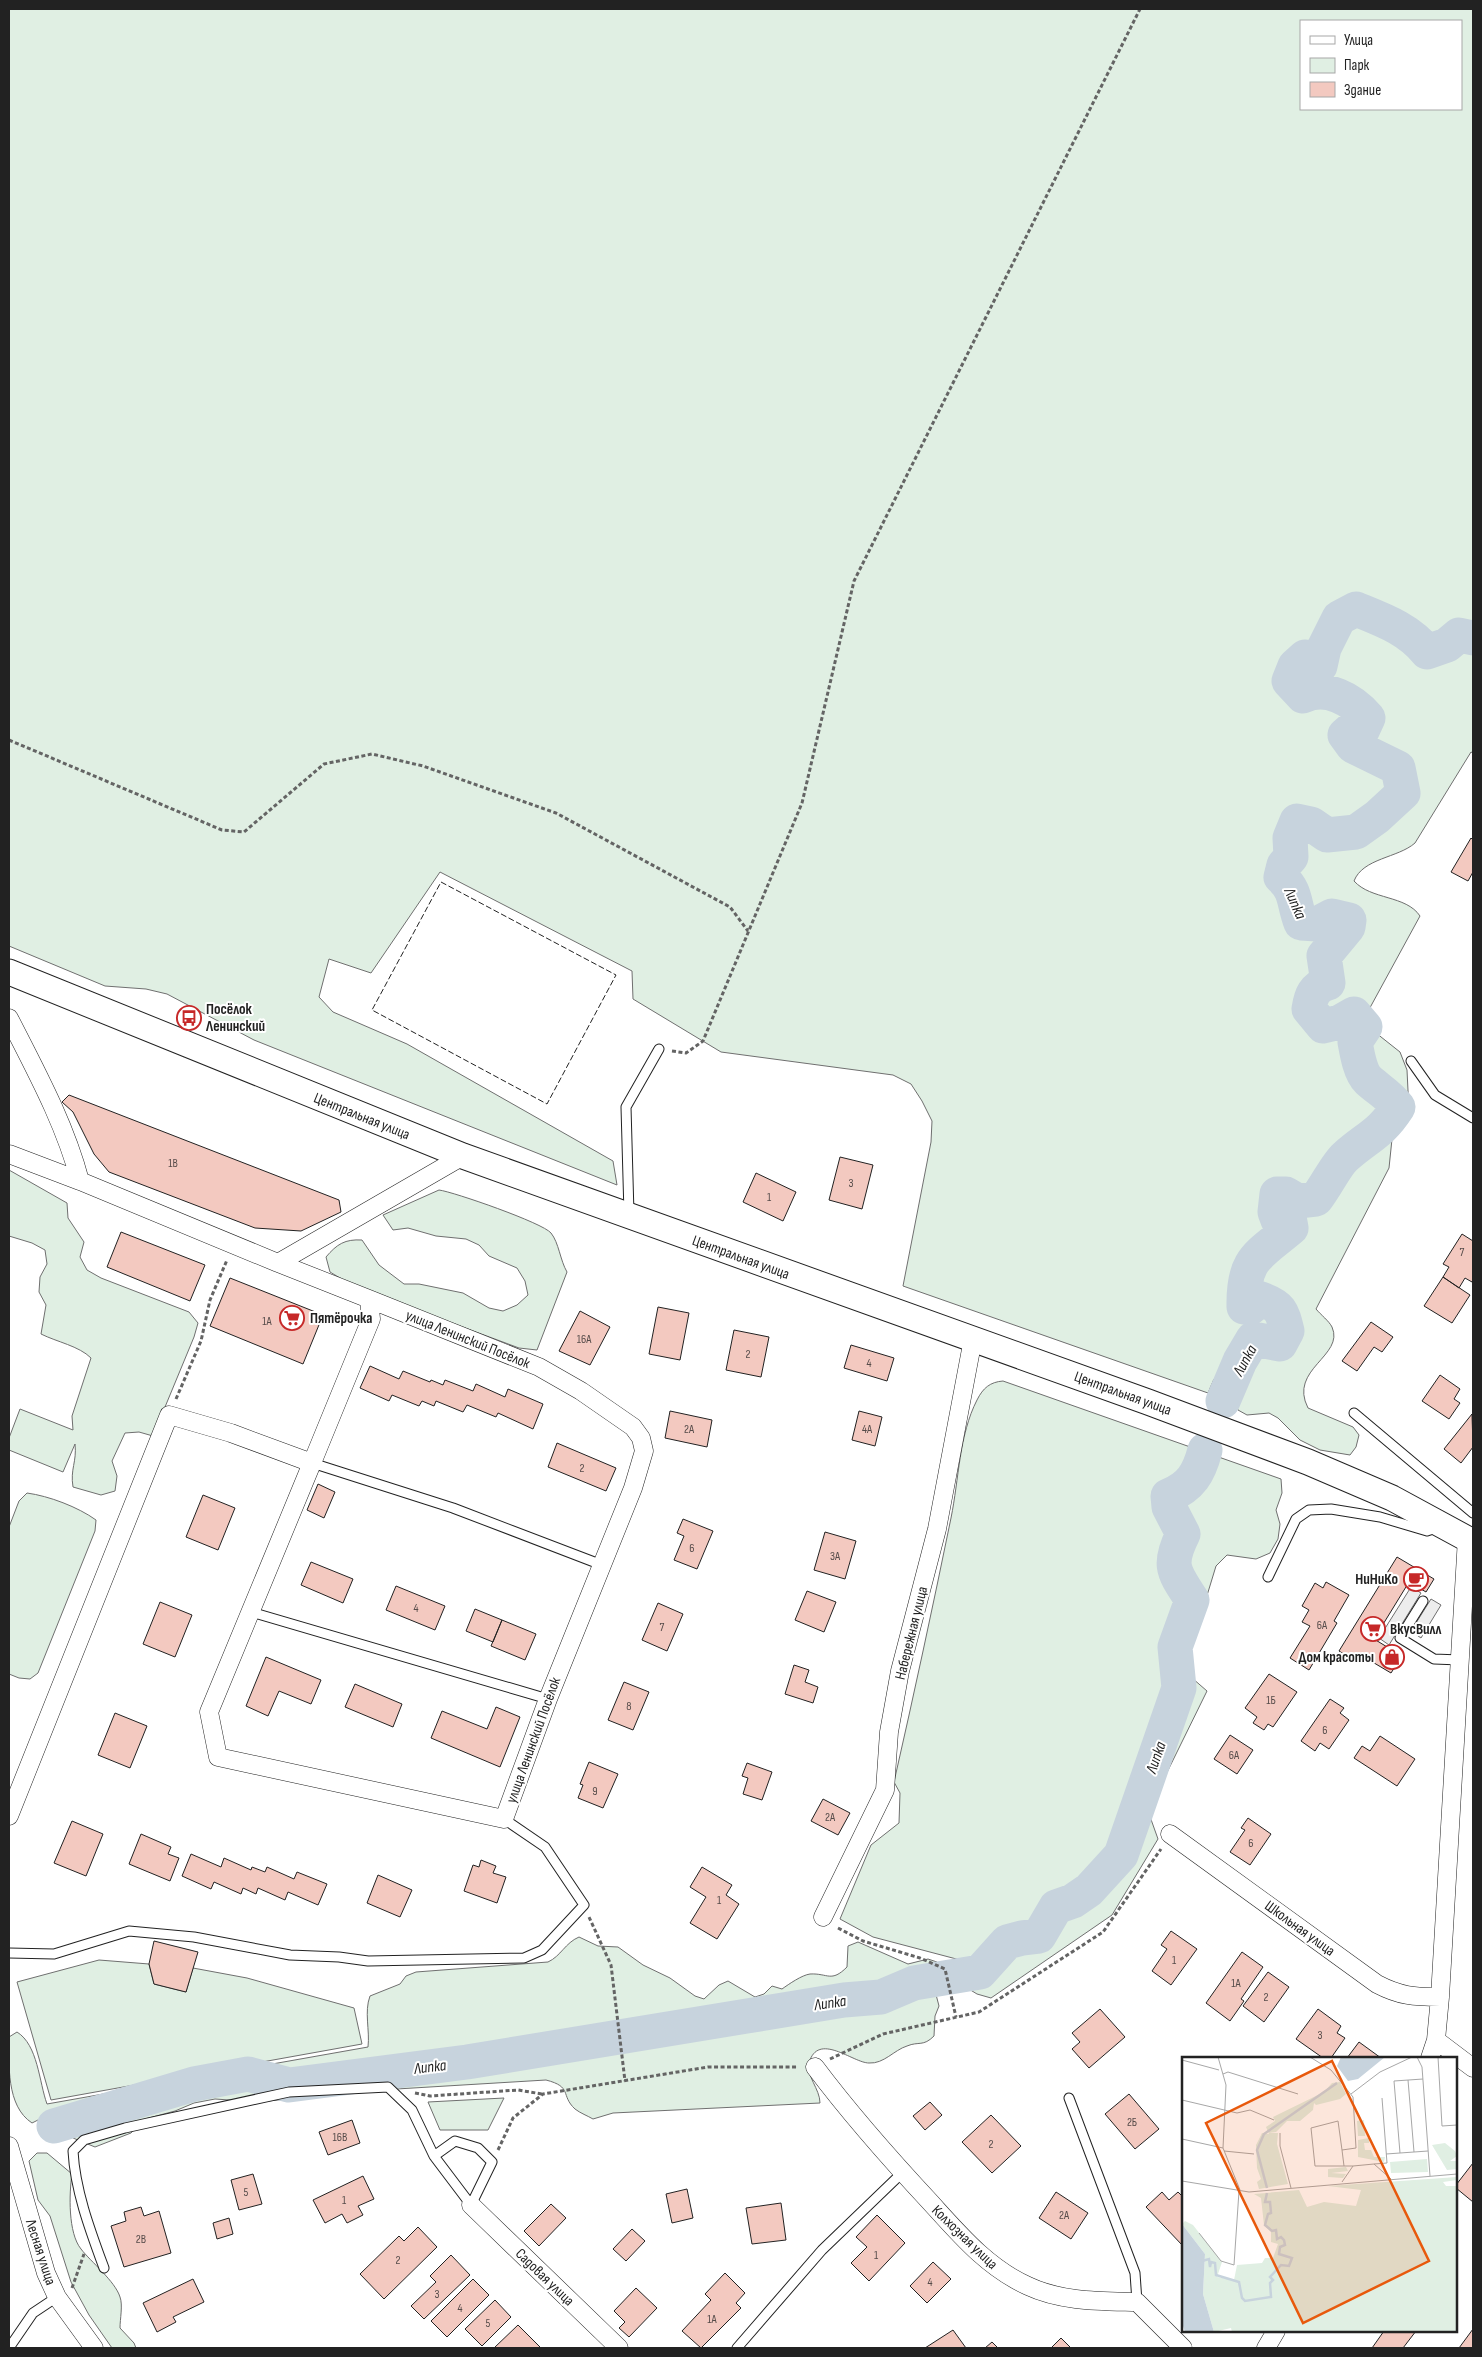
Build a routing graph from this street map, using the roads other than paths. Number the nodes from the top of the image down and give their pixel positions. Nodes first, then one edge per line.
1 (9, 972) edge
2 (9, 1018) edge
3 (659, 1049) road end
4 (1411, 1061) dead end
5 (1473, 1118) edge
6 (9, 1154) edge
7 (463, 1156) junction
8 (80, 1181) junction
9 (629, 1217) junction
10 (278, 1263) junction
11 (369, 1299) junction
12 (973, 1339) junction
13 (1354, 1413) dead end
14 (312, 1463) junction
15 (1473, 1513) edge
16 (1444, 1526) junction
17 (1470, 1540) edge
18 (602, 1565) junction
19 (1268, 1576) dead end
20 (1423, 1601) dead end
21 (251, 1612) junction
22 (1460, 1660) junction
23 (548, 1699) junction
24 (9, 1816) edge
25 (504, 1819) junction
26 (1170, 1834) road end
27 (823, 1917) road end
28 (9, 1953) edge
29 (1440, 1997) junction
30 (1436, 2040) junction
31 (1430, 2057) edge
32 (815, 2067) road end
33 (1473, 2068) edge
34 (1069, 2098) dead end
35 (9, 2146) edge
36 (434, 2156) junction
37 (902, 2173) junction
38 (471, 2205) junction
39 (104, 2268) dead end
40 (59, 2299) junction
41 (1137, 2302) junction
42 (1275, 2332) edge
43 (15, 2338) junction
44 (9, 2348) edge
45 (19, 2348) edge
46 (94, 2348) edge
47 (619, 2348) edge
48 (737, 2348) edge
49 (1183, 2348) edge
50 (1266, 2348) edge

1 - 7 main road, Центральная улица
2 - 8 street
3 - 9 lane
4 - 5 lane
6 - 8 street, улица Ленинский Посёлок
7 - 9 main road, Центральная улица
7 - 10 street
8 - 10 street, улица Ленинский Посёлок
9 - 12 main road, Центральная улица
10 - 11 street, улица Ленинский Посёлок
11 - 14 street, улица Ленинский Посёлок
11 - 18 street, улица Ленинский Посёлок
12 - 16 main road, Центральная улица
12 - 27 street, Набережная улица
13 - 15 lane
14 - 18 lane
14 - 21 street, улица Ленинский Посёлок
14 - 24 street
16 - 17 main road, Центральная улица
16 - 19 lane
17 - 22 street
18 - 23 street, улица Ленинский Посёлок
20 - 22 lane
21 - 23 lane
21 - 25 street, улица Ленинский Посёлок
22 - 29 street
23 - 25 street, улица Ленинский Посёлок
25 - 28 lane
26 - 29 street, Школьная улица
29 - 30 street
30 - 31 street
30 - 33 street
32 - 37 street, Колхозная улица
34 - 41 lane
35 - 40 street, Лесная улица
36 - 38 lane
36 - 38 lane
36 - 39 lane
37 - 41 street, Колхозная улица
37 - 48 lane
38 - 47 street, Садовая улица
40 - 43 lane
40 - 46 street, Лесная улица
41 - 49 street
42 - 50 street
43 - 44 lane
43 - 45 lane

